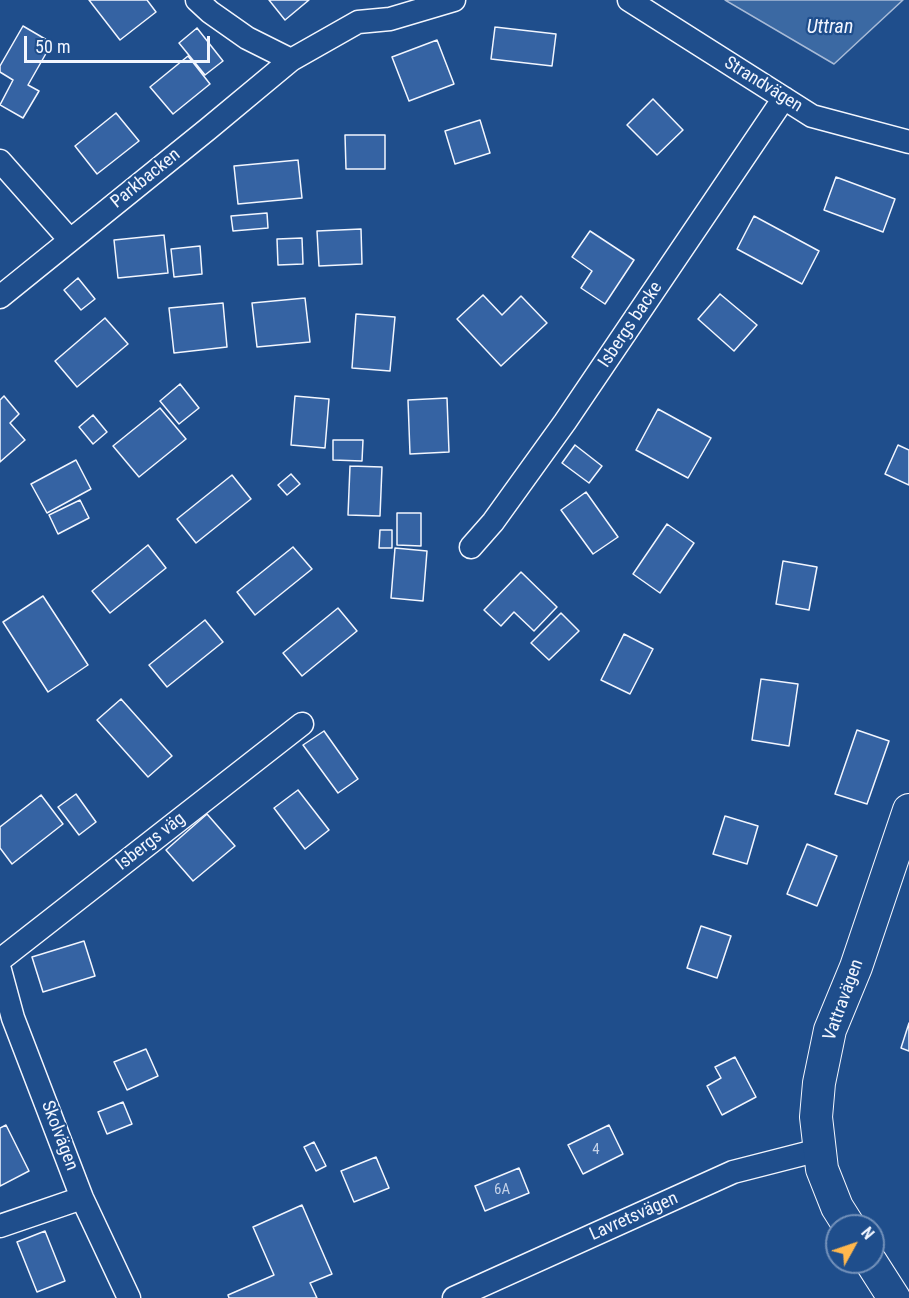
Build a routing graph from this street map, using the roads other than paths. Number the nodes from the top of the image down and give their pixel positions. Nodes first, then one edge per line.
1 (197, 0) edge
2 (454, 0) edge
3 (629, 0) edge
4 (291, 60) junction
5 (784, 98) junction
6 (909, 142) edge
7 (0, 161) edge
8 (70, 240) junction
9 (0, 297) edge
10 (471, 547) dead end
11 (302, 724) dead end
12 (909, 810) edge
13 (0, 960) edge
14 (0, 970) edge
15 (819, 1150) junction
16 (82, 1198) junction
17 (841, 1214) edge
18 (0, 1226) edge
19 (879, 1274) edge
20 (129, 1298) edge
21 (454, 1298) edge
22 (894, 1298) edge

1 - 4 street
2 - 4 street, Parkbacken
3 - 5 street, Strandvägen
4 - 8 street, Parkbacken
5 - 6 street, Strandvägen
5 - 10 street, Isbergs backe
7 - 8 street
8 - 9 street, Parkbacken
11 - 13 street, Isbergs väg
12 - 15 street, Vattravägen
14 - 16 street, Skolvägen
15 - 17 street, Vattravägen
15 - 21 street, Lavretsvägen
16 - 18 street
16 - 20 street, Skolvägen
19 - 22 street

